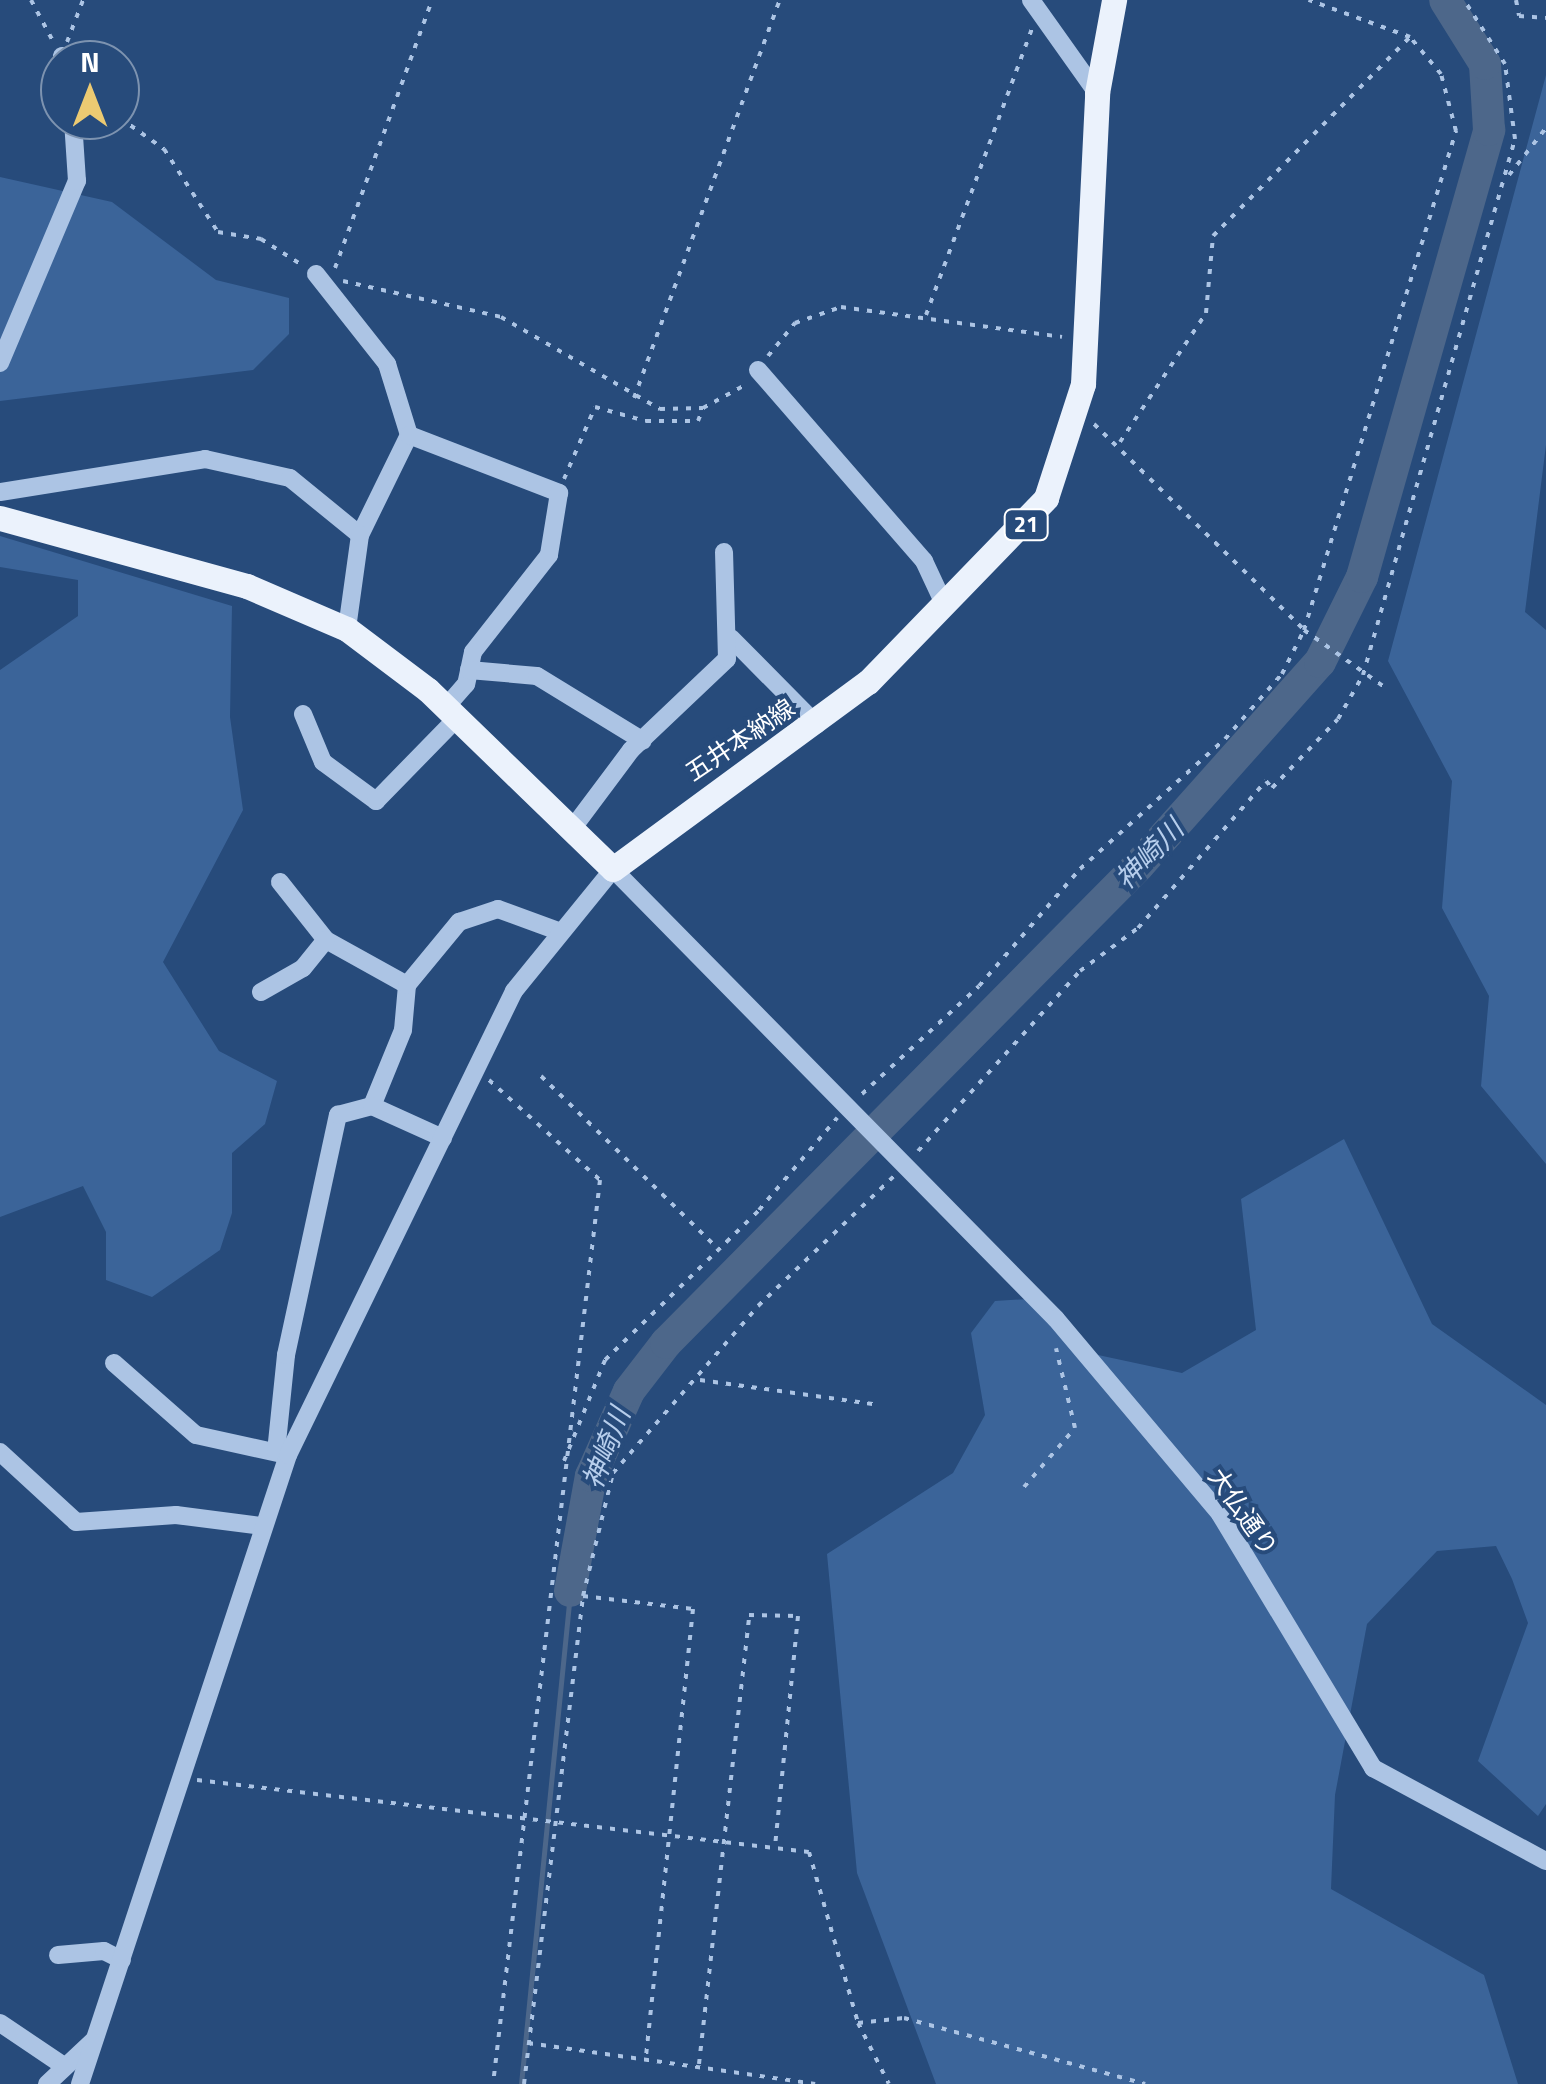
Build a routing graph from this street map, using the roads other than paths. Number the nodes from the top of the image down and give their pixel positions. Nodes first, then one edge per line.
1 (1114, 0) edge
2 (1035, 5) edge
3 (1096, 93) junction
4 (74, 140) edge
5 (316, 274) road end
6 (0, 363) edge
7 (758, 370) road end
8 (409, 435) junction
9 (0, 492) edge
10 (0, 518) edge
11 (360, 536) junction
12 (724, 552) dead end
13 (946, 606) junction
14 (347, 629) junction
15 (731, 638) junction
16 (469, 670) junction
17 (452, 712) junction
18 (303, 714) dead end
19 (817, 725) junction
20 (643, 741) junction
21 (572, 829) junction
22 (613, 870) junction
23 (280, 882) dead end
24 (558, 930) junction
25 (326, 940) junction
26 (407, 985) junction
27 (261, 992) dead end
28 (372, 1106) junction
29 (443, 1138) junction
30 (114, 1363) dead end
31 (0, 1452) edge
32 (282, 1453) junction
33 (262, 1526) junction
34 (1546, 1861) edge
35 (58, 1954) dead end
36 (122, 1960) junction
37 (0, 2023) edge
38 (94, 2040) junction
39 (64, 2066) junction
40 (47, 2084) edge
41 (80, 2084) edge

1 - 3 main road, 五井本納線 / 21
2 - 3 street
3 - 13 main road, 五井本納線 / 21
4 - 6 street
5 - 8 street
7 - 13 street
8 - 11 street
8 - 16 street
9 - 11 street
10 - 14 main road
11 - 14 street
12 - 15 street
13 - 19 main road, 五井本納線 / 21
14 - 17 main road
15 - 19 street
15 - 20 street
16 - 17 street
16 - 20 street
17 - 18 street
17 - 21 main road
19 - 22 main road, 五井本納線 / 21
20 - 21 street
21 - 22 main road
22 - 24 street
22 - 34 street, 大仏通り
23 - 25 street
24 - 26 street
24 - 29 street
25 - 26 street
25 - 27 street
26 - 28 street
28 - 29 street
28 - 32 street
29 - 32 street
30 - 32 street
31 - 33 street
32 - 33 street
33 - 36 street
35 - 36 street
36 - 38 street
37 - 39 street
38 - 39 street
38 - 41 street
39 - 40 street

